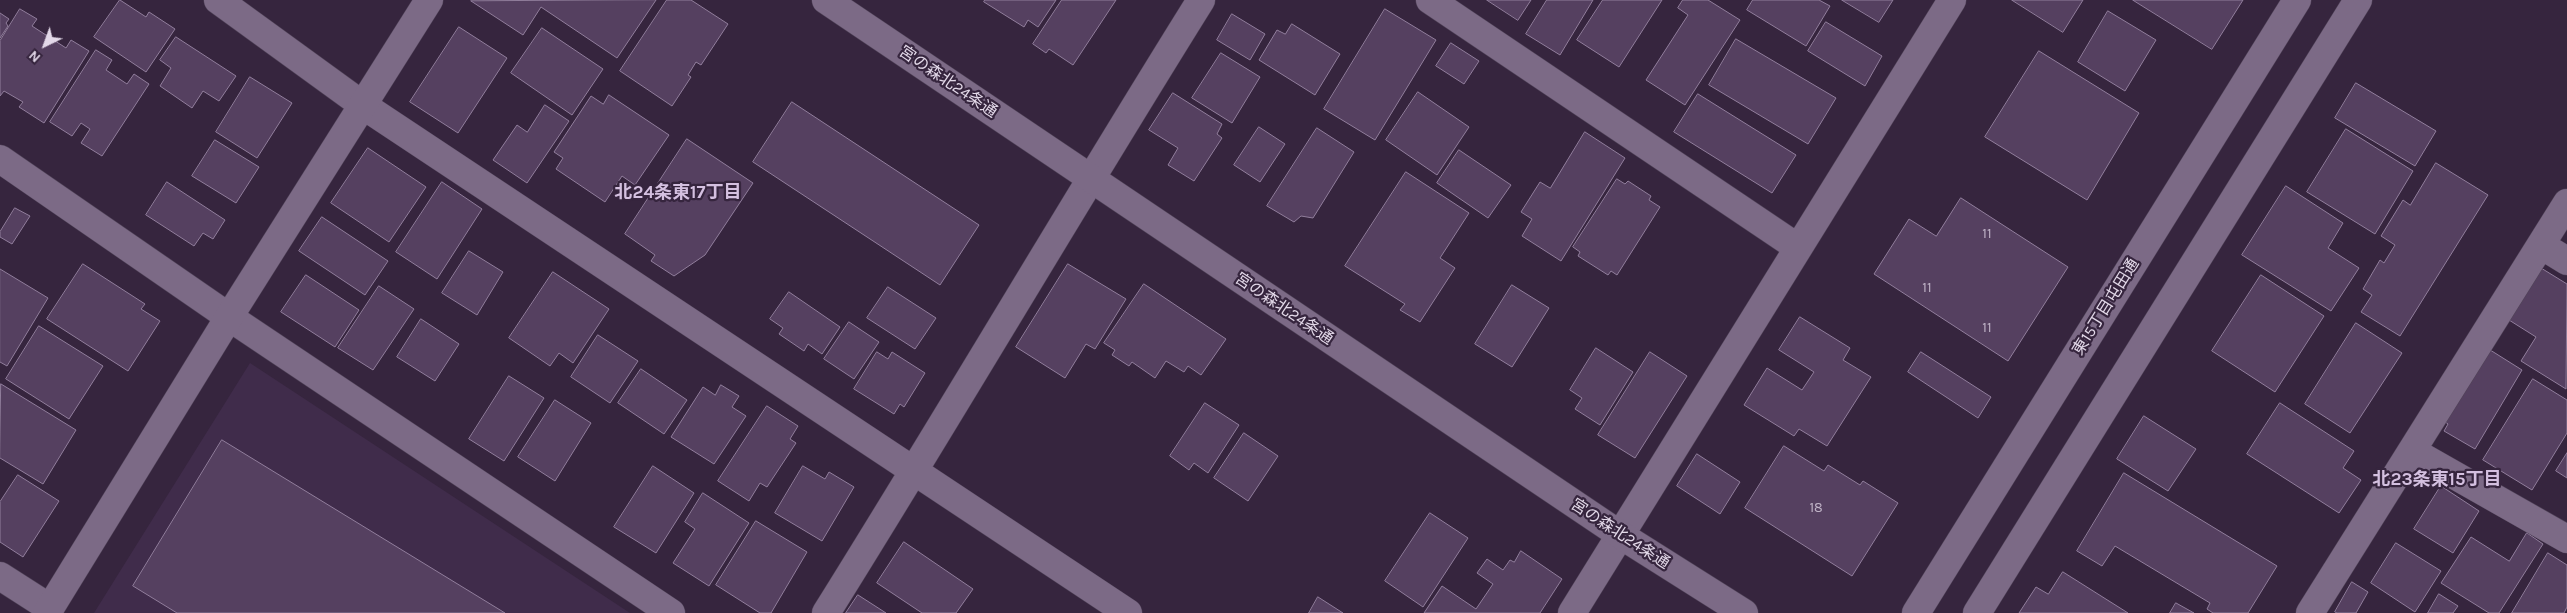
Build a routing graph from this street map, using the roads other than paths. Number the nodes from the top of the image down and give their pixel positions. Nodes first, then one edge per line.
1 (218, 0) edge
2 (429, 0) edge
3 (826, 0) edge
4 (1201, 0) edge
5 (1430, 0) edge
6 (1952, 0) edge
7 (2297, 0) edge
8 (2358, 0) edge
9 (364, 106) junction
10 (0, 160) edge
11 (1090, 178) junction
12 (2567, 203) edge
13 (2541, 245) junction
14 (1797, 247) junction
15 (2567, 261) edge
16 (229, 317) junction
17 (2412, 451) junction
18 (915, 470) junction
19 (1622, 536) junction
20 (2567, 540) edge
21 (0, 576) edge
22 (48, 611) edge
23 (671, 613) edge
24 (826, 613) edge
25 (1128, 613) edge
26 (1572, 613) edge
27 (1744, 613) edge
28 (1916, 613) edge
29 (1978, 613) edge
30 (2310, 613) edge

1 - 9 street
2 - 9 street
3 - 11 street, 宮の森北24条通
4 - 11 street
5 - 14 street
6 - 14 street
7 - 28 street, 東15丁目屯田通
8 - 29 street
9 - 16 street
9 - 18 street
10 - 16 street
11 - 18 street
11 - 19 street, 宮の森北24条通
12 - 13 street
13 - 15 street
13 - 17 street
14 - 19 street
16 - 22 street
16 - 23 street
17 - 20 street
17 - 30 street
18 - 24 street
18 - 25 street
19 - 26 street
19 - 27 street, 宮の森北24条通
21 - 22 street

